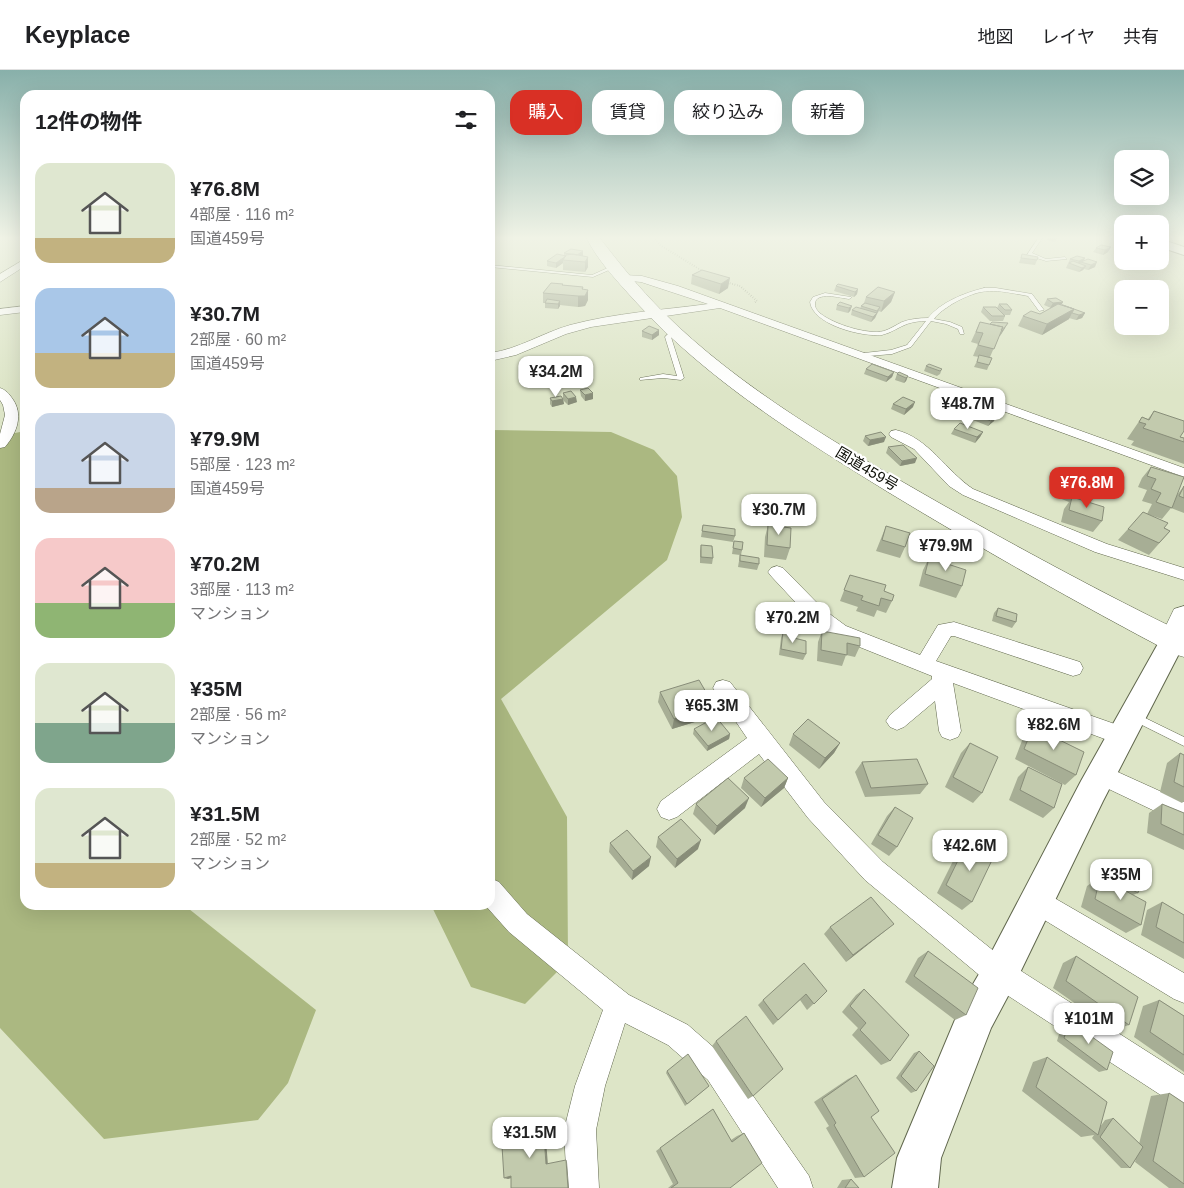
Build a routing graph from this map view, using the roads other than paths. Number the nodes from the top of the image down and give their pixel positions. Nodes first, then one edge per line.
1 (634, 289) edge
2 (674, 289) edge
3 (983, 289) edge
4 (988, 289) edge
5 (849, 298) dead end
6 (720, 306) junction
7 (20, 310) edge
8 (1041, 310) dead end
9 (0, 312) edge
10 (656, 314) junction
11 (928, 320) junction
12 (674, 331) junction
13 (962, 333) dead end
14 (495, 355) edge
15 (857, 355) junction
16 (642, 379) dead end
17 (0, 392) edge
18 (5, 406) edge
19 (896, 434) dead end
20 (0, 444) edge
21 (1184, 473) edge
22 (777, 572) dead end
23 (1184, 574) edge
24 (1180, 634) edge
25 (1073, 668) dead end
26 (936, 673) junction
27 (723, 688) dead end
28 (897, 721) dead end
29 (1126, 726) junction
30 (950, 731) dead end
31 (761, 740) junction
32 (1184, 742) edge
33 (1100, 774) junction
34 (669, 809) dead end
35 (1184, 814) edge
36 (495, 897) edge
37 (1037, 900) junction
38 (1000, 974) junction
39 (1184, 989) edge
40 (619, 1006) junction
41 (1184, 1092) edge
42 (583, 1188) edge
43 (797, 1188) edge
44 (915, 1188) edge

1 - 10 highway, 国道459号
2 - 6 street
3 - 11 lane
4 - 8 lane
5 - 11 lane
6 - 10 street
6 - 15 street
7 - 9 street
10 - 12 highway, 国道459号
10 - 14 street
11 - 13 lane
11 - 15 lane
12 - 16 lane
12 - 24 highway, 国道459号
15 - 21 street
17 - 18 street
18 - 20 street
19 - 23 street
22 - 26 street
24 - 29 street
25 - 26 street
26 - 28 street
26 - 29 street
26 - 30 street
27 - 31 street
29 - 32 lane
29 - 33 street
31 - 34 street
31 - 38 street
33 - 35 street
33 - 37 street
36 - 40 street
37 - 38 street
37 - 39 street
38 - 41 street
38 - 44 street
40 - 42 street
40 - 43 street

